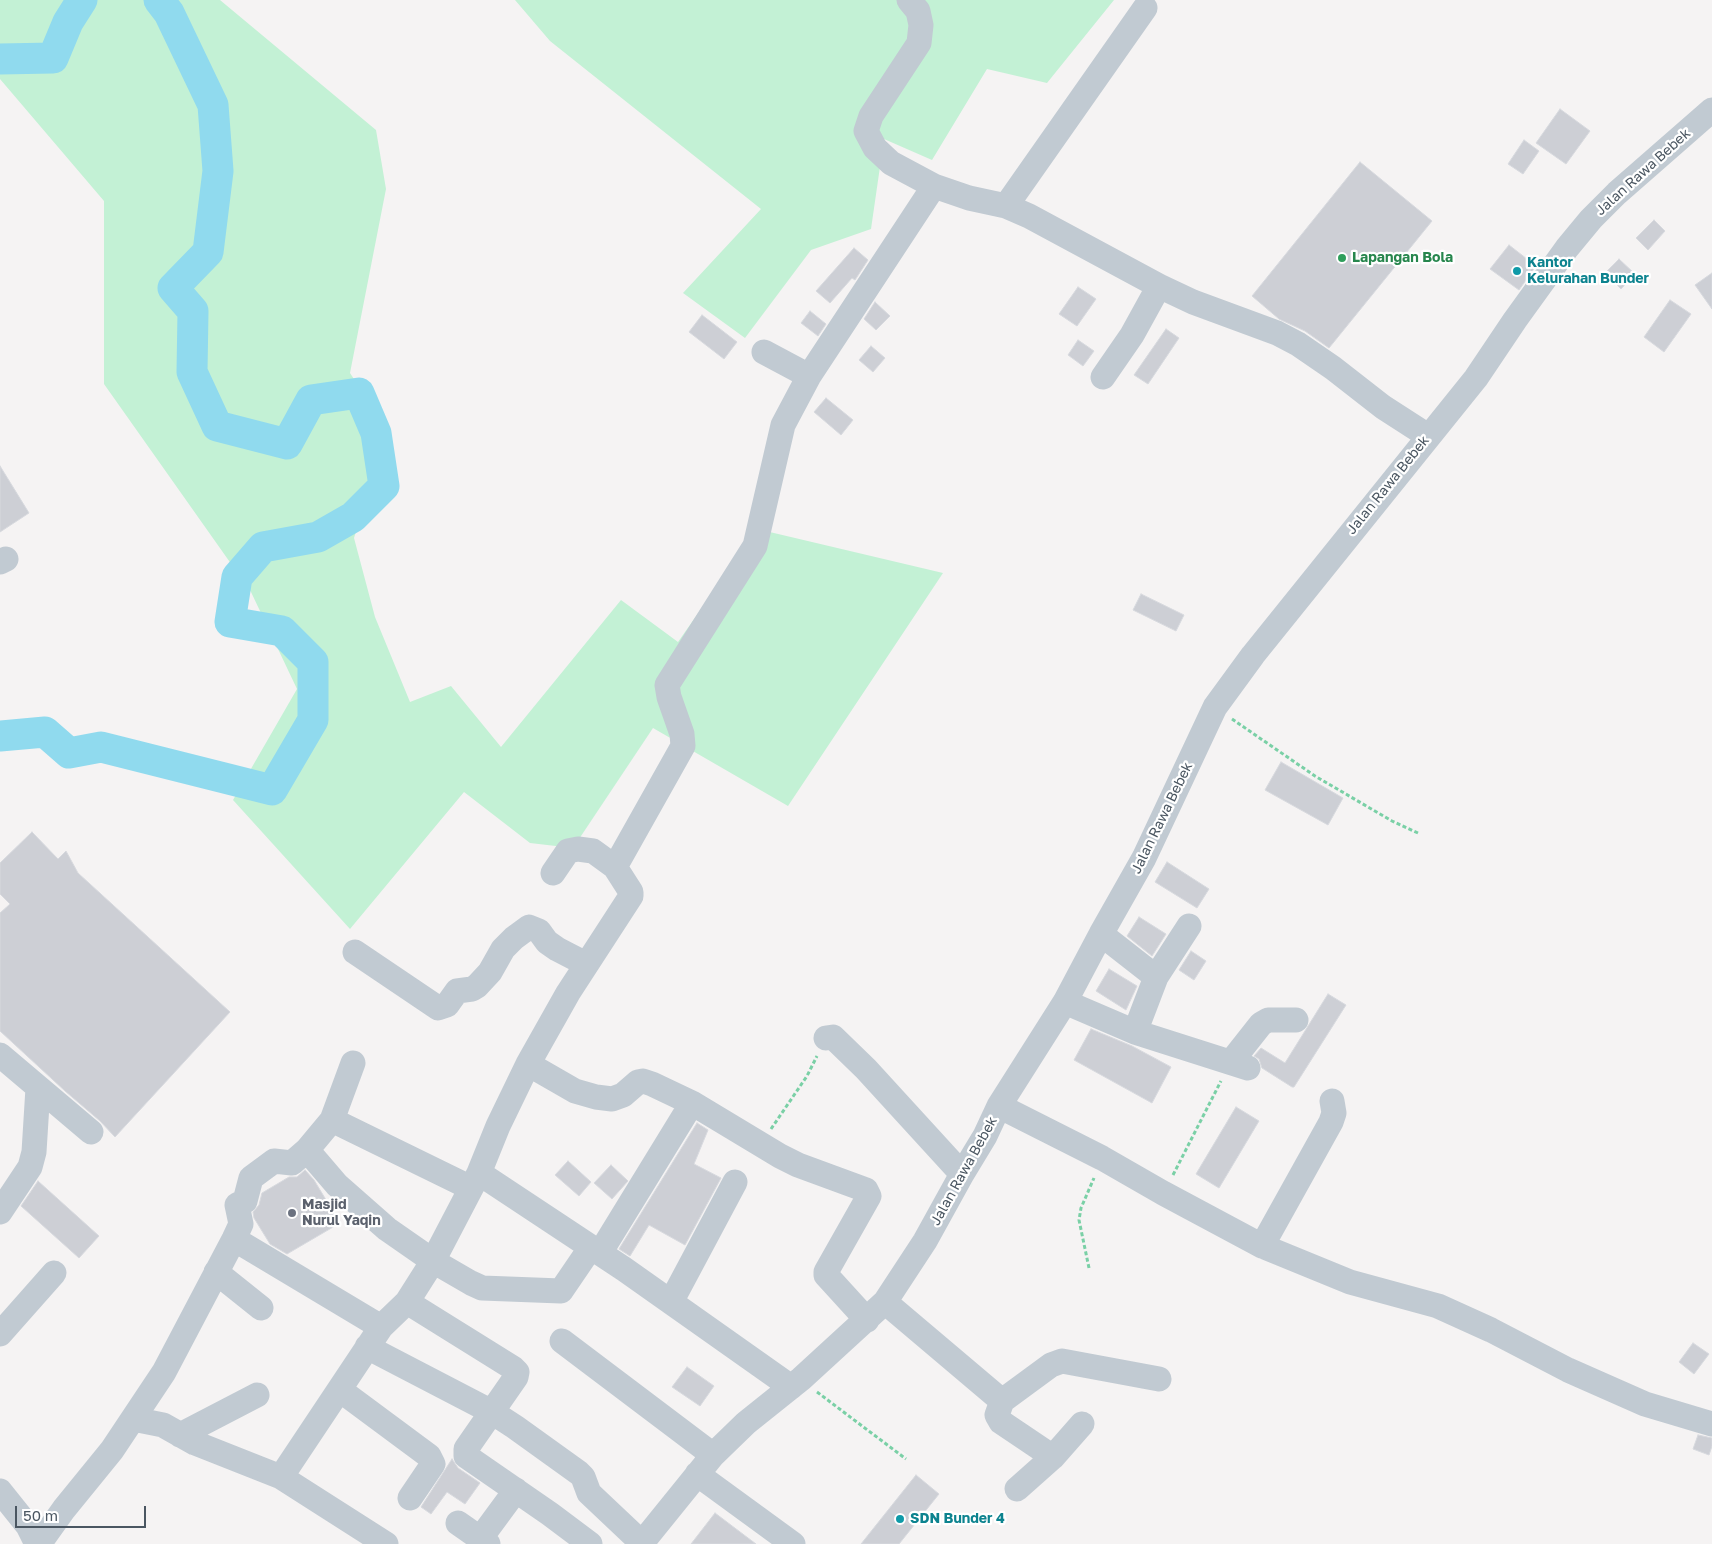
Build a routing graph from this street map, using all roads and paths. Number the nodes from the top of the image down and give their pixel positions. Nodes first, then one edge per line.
1 (909, 0) edge
2 (1145, 8) dead end
3 (1712, 110) edge
4 (934, 186) junction
5 (1006, 206) junction
6 (1159, 286) junction
7 (764, 352) dead end
8 (809, 376) junction
9 (1103, 377) dead end
10 (1428, 436) junction
11 (1215, 707) junction
12 (1418, 833) dead end
13 (615, 867) junction
14 (553, 873) dead end
15 (1189, 926) dead end
16 (1100, 934) junction
17 (355, 952) dead end
18 (586, 964) junction
19 (1156, 977) junction
20 (1065, 1002) junction
21 (1296, 1020) dead end
22 (1135, 1032) junction
23 (826, 1038) joint
24 (0, 1055) edge
25 (353, 1063) dead end
26 (528, 1064) junction
27 (1239, 1065) junction
28 (38, 1088) junction
29 (1332, 1101) dead end
30 (692, 1103) junction
31 (999, 1106) junction
32 (332, 1120) junction
33 (91, 1132) dead end
34 (760, 1143) junction
35 (307, 1150) junction
36 (1102, 1158) junction
37 (962, 1174) junction
38 (475, 1180) junction
39 (735, 1182) dead end
40 (1163, 1193) junction
41 (0, 1212) edge
42 (234, 1239) junction
43 (1262, 1246) junction
44 (595, 1250) junction
45 (433, 1261) junction
46 (1089, 1268) dead end
47 (216, 1272) junction
48 (54, 1273) dead end
49 (407, 1302) junction
50 (671, 1302) junction
51 (885, 1302) junction
52 (261, 1308) dead end
53 (867, 1320) junction
54 (0, 1334) edge
55 (374, 1337) junction
56 (562, 1341) dead end
57 (1159, 1379) dead end
58 (796, 1383) junction
59 (340, 1390) junction
60 (257, 1395) dead end
61 (1002, 1401) junction
62 (492, 1412) junction
63 (133, 1418) junction
64 (1082, 1424) dead end
65 (1712, 1424) edge
66 (180, 1435) junction
67 (713, 1455) junction
68 (1053, 1458) junction
69 (906, 1459) dead end
70 (697, 1474) junction
71 (282, 1477) junction
72 (516, 1490) junction
73 (1017, 1490) dead end
74 (0, 1491) edge
75 (410, 1498) dead end
76 (458, 1523) dead end
77 (484, 1541) edge
78 (643, 1543) edge
79 (38, 1544) edge
80 (386, 1544) edge
81 (590, 1544) edge
82 (792, 1544) edge

1 - 4 street
2 - 5 street
3 - 10 street, Jalan Rawa Bebek
4 - 5 street
4 - 8 street
5 - 6 street
6 - 9 street
6 - 10 street
7 - 8 street
8 - 13 street
10 - 11 street, Jalan Rawa Bebek
11 - 12 path
11 - 16 street, Jalan Rawa Bebek
13 - 14 street
13 - 18 street
15 - 19 street
16 - 19 street
16 - 20 street, Jalan Rawa Bebek
17 - 18 street
18 - 26 street
19 - 22 street
20 - 22 street
20 - 31 street, Jalan Rawa Bebek
21 - 27 street
22 - 27 street
23 - 34 path
23 - 37 street
24 - 28 street
25 - 32 street
26 - 30 street
26 - 38 street
27 - 40 path
28 - 33 street
28 - 41 street
29 - 43 street
30 - 34 street
30 - 44 street
31 - 36 street
31 - 37 street, Jalan Rawa Bebek
32 - 35 street
32 - 38 street
34 - 53 street
35 - 42 street
35 - 45 street
36 - 40 street
36 - 46 path
37 - 51 street, Jalan Rawa Bebek
38 - 44 street
38 - 45 street
39 - 50 street
40 - 43 street
42 - 47 street
42 - 55 street
43 - 65 street
44 - 45 street
44 - 50 street
45 - 49 street
47 - 52 street
47 - 63 street
48 - 54 street
49 - 55 street
49 - 62 street
50 - 58 street
51 - 53 street, Jalan Rawa Bebek
51 - 61 street
53 - 58 street, Jalan Rawa Bebek
55 - 59 street
55 - 62 street
56 - 67 street
57 - 61 street
58 - 67 street, Jalan Rawa Bebek
58 - 69 path
59 - 71 street
59 - 75 street
60 - 66 street
61 - 68 street
62 - 72 street
62 - 78 street
63 - 66 street
63 - 79 street
64 - 68 street
66 - 71 street
67 - 70 street, Jalan Rawa Bebek
68 - 73 street
70 - 78 street, Jalan Rawa Bebek
70 - 82 street
71 - 80 street
72 - 77 street
72 - 81 street
74 - 79 street
76 - 77 street

